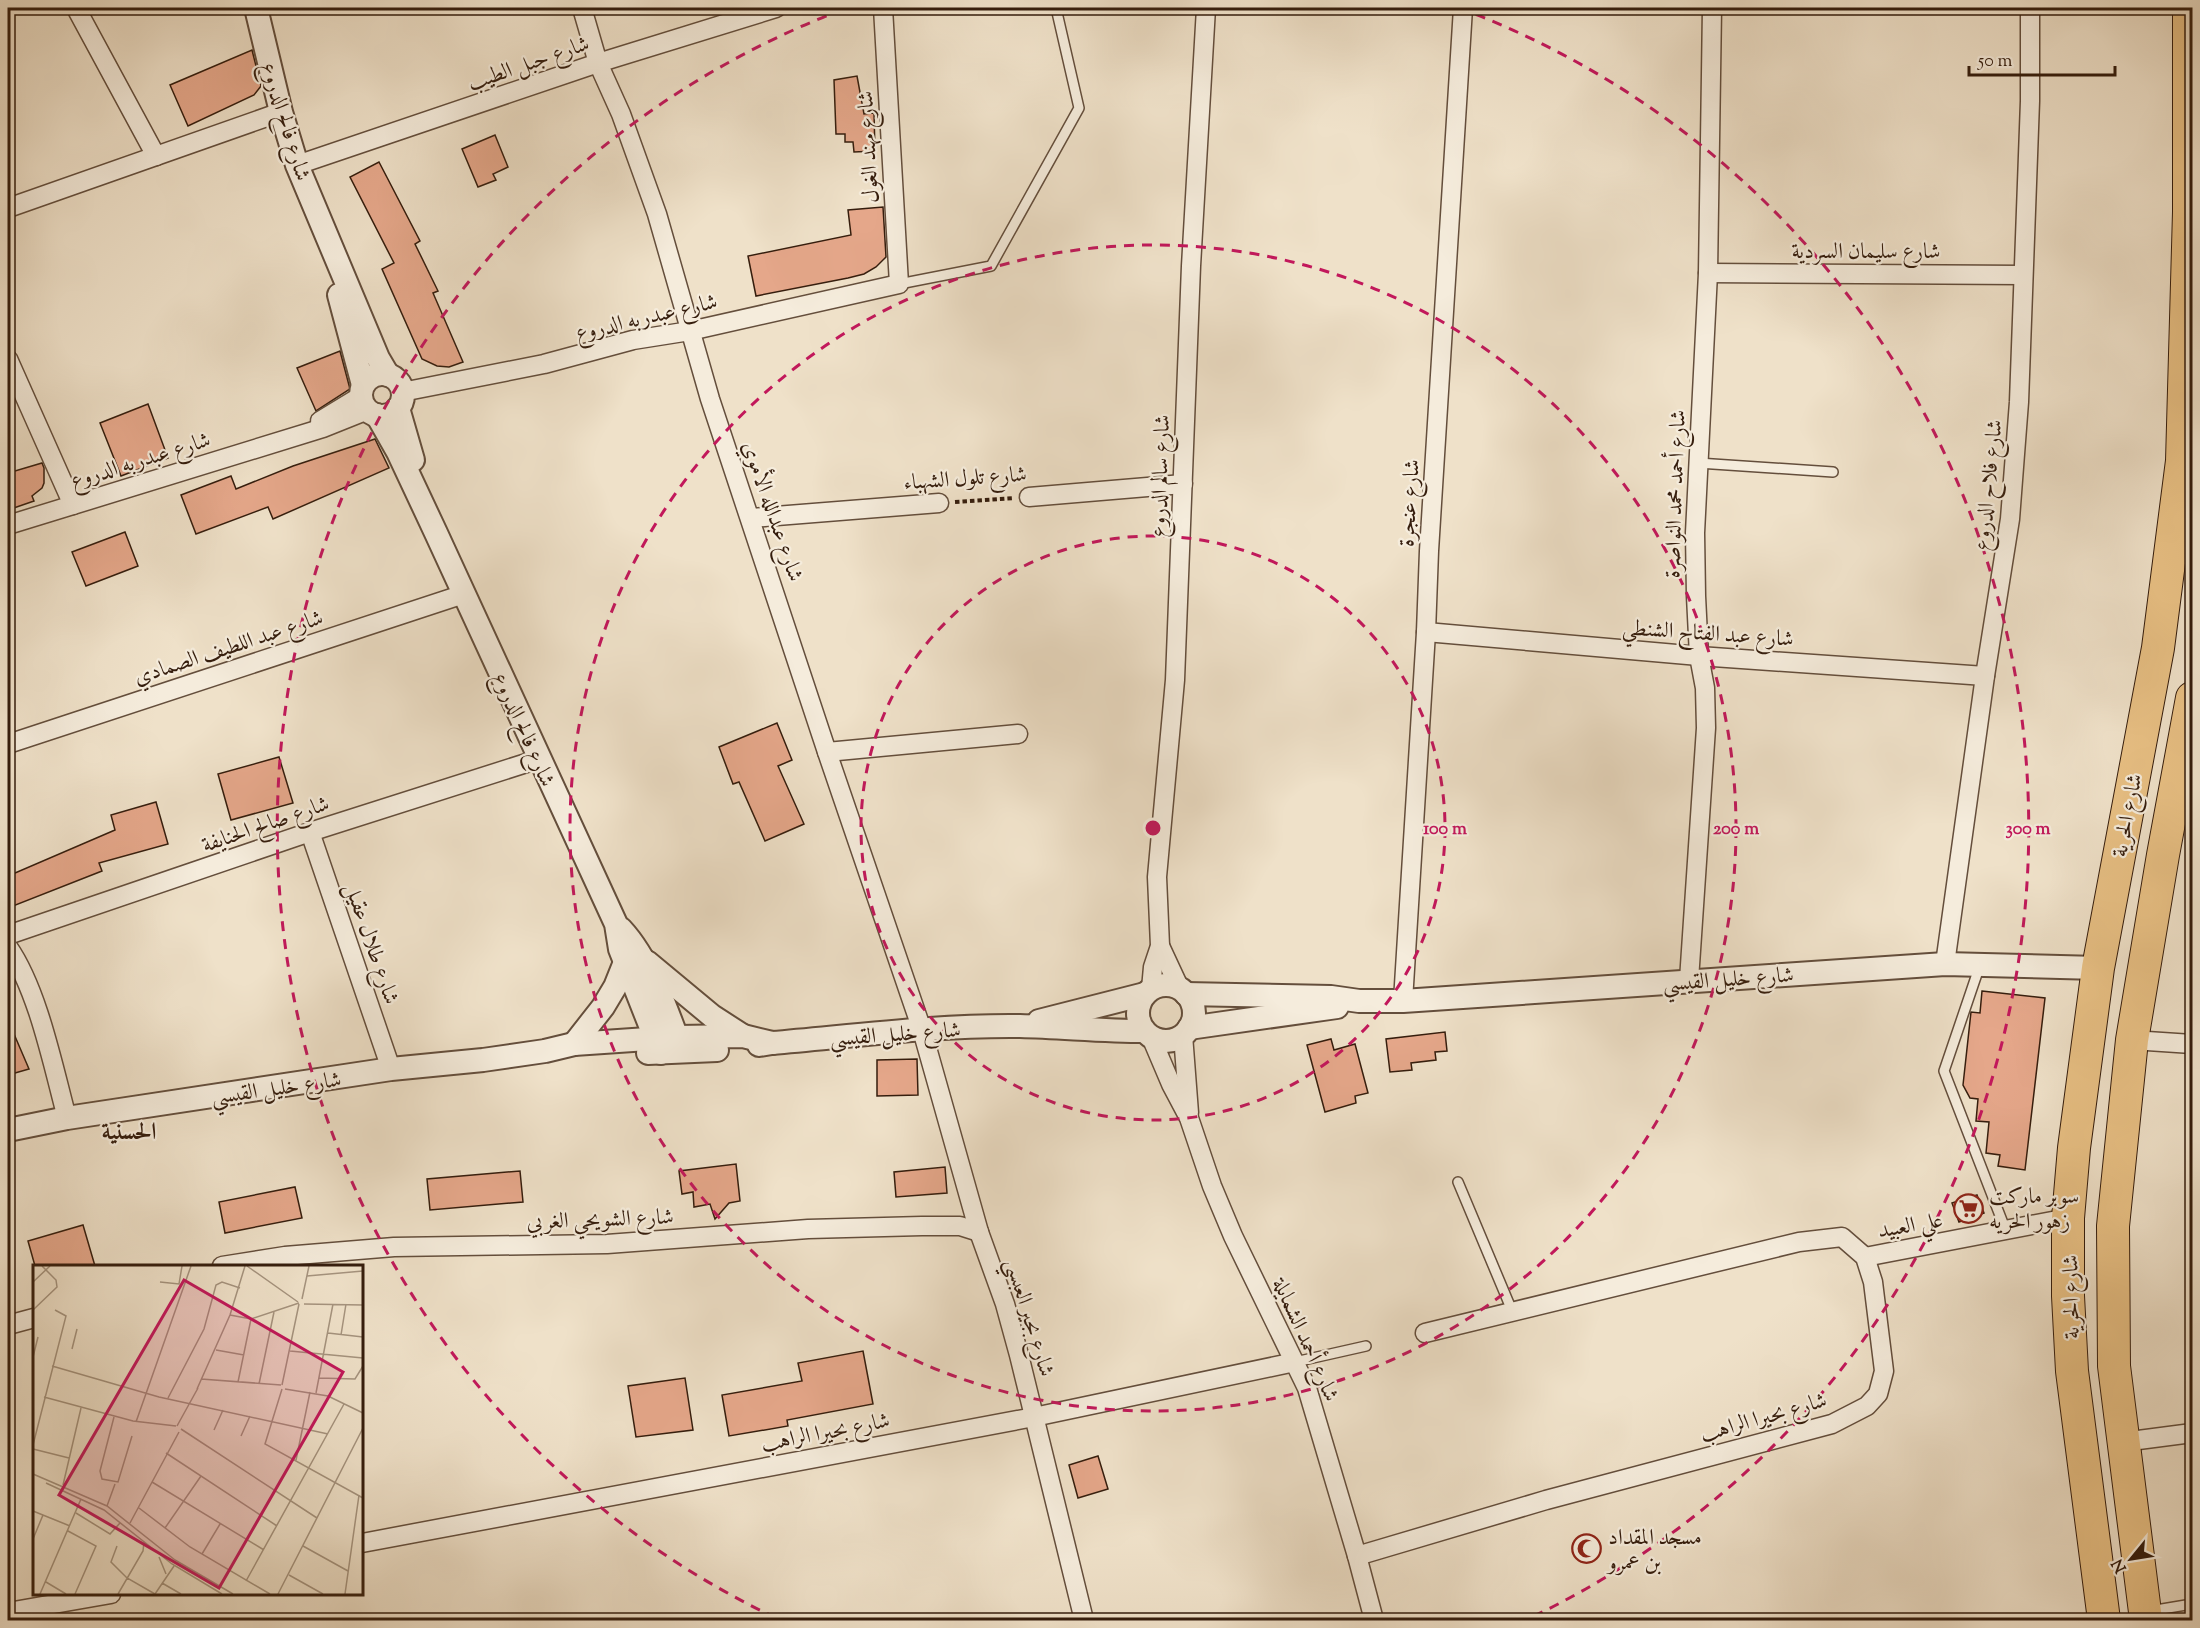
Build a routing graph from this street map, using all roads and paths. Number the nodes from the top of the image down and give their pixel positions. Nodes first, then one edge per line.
1 (76, 8) edge
2 (256, 8) edge
3 (582, 8) edge
4 (776, 8) edge
5 (883, 8) edge
6 (1056, 8) edge
7 (1206, 8) edge
8 (1463, 8) edge
9 (1712, 8) edge
10 (2030, 8) edge
11 (2189, 8) edge
12 (598, 63) junction
13 (281, 112) junction
14 (156, 156) junction
15 (297, 165) junction
16 (8, 208) edge
17 (1708, 273) junction
18 (2023, 275) junction
19 (899, 284) junction
20 (690, 331) junction
21 (8, 359) edge
22 (380, 397) junction
23 (2188, 448) edge
24 (1698, 463) junction
25 (1833, 471) dead end
26 (1183, 484) junction
27 (1029, 497) joint
28 (939, 503) joint
29 (73, 505) junction
30 (751, 518) junction
31 (8, 525) edge
32 (464, 594) junction
33 (1426, 632) junction
34 (1699, 656) junction
35 (1985, 676) junction
36 (2192, 700) edge
37 (1018, 734) dead end
38 (8, 744) edge
39 (827, 752) junction
40 (538, 759) junction
41 (2185, 775) edge
42 (310, 832) junction
43 (8, 935) edge
44 (1160, 946) junction
45 (8, 947) edge
46 (633, 959) junction
47 (1945, 964) junction
48 (1980, 965) junction
49 (2098, 968) junction
50 (1689, 980) junction
51 (1148, 992) junction
52 (1183, 992) junction
53 (1359, 1001) junction
54 (1403, 1001) junction
55 (1019, 1026) junction
56 (922, 1030) junction
57 (1186, 1032) junction
58 (1148, 1034) junction
59 (742, 1036) junction
60 (2132, 1040) junction
61 (772, 1042) junction
62 (574, 1044) junction
63 (2193, 1044) edge
64 (669, 1045) junction
65 (545, 1051) junction
66 (391, 1069) junction
67 (67, 1118) junction
68 (1189, 1118) junction
69 (8, 1130) edge
70 (1458, 1182) dead end
71 (2068, 1218) junction
72 (2006, 1231) junction
73 (979, 1232) junction
74 (1865, 1257) junction
75 (228, 1265) edge
76 (1513, 1313) junction
77 (33, 1318) edge
78 (8, 1325) edge
79 (1425, 1334) dead end
80 (1366, 1346) dead end
81 (1295, 1362) junction
82 (1034, 1417) junction
83 (2193, 1433) edge
84 (2124, 1442) junction
85 (363, 1543) edge
86 (1357, 1556) junction
87 (100, 1595) edge
88 (2193, 1604) edge
89 (8, 1612) edge
90 (2145, 1616) edge
91 (1084, 1620) edge
92 (1374, 1620) edge
93 (2104, 1620) edge

1 - 14 street
2 - 13 street, شارع فالح الدروع
3 - 12 street, شارع عبدالله الأموي
4 - 12 street, شارع جبل الطيب
5 - 19 street, شارع مهند الغول
6 - 19 lane
7 - 26 street, شارع سالم الدروع
8 - 33 street, شارع عنجرة
9 - 17 street, شارع أحمد محمد النواصرة
10 - 18 street, شارع فلاح الدروع
11 - 23 highway, شارع الحرية
12 - 15 street, شارع جبل الطيب
12 - 20 street, شارع عبدالله الأموي
13 - 14 street
13 - 15 street, شارع فالح الدروع
14 - 16 street
15 - 22 street, شارع فالح الدروع
17 - 18 street, شارع سليمان السردية
17 - 24 street, شارع أحمد محمد النواصرة
18 - 35 street, شارع فلاح الدروع
19 - 20 street, شارع عبدربه الدروع
20 - 22 street, شارع عبدربه الدروع
20 - 30 street, شارع عبدالله الأموي
21 - 29 street
22 - 29 street, شارع عبدربه الدروع
22 - 32 street, شارع فالح الدروع
23 - 49 highway, شارع الحرية
24 - 25 lane
24 - 34 street, شارع أحمد محمد النواصرة
26 - 27 street, شارع تلول الشهباء
26 - 44 street, شارع سالم الدروع
27 - 28 path, شارع تلول الشهباء
28 - 30 street, شارع تلول الشهباء
29 - 31 street, شارع عبدربه الدروع
30 - 39 street, شارع عبدالله الأموي
32 - 38 street, شارع عبد اللطيف الصمادي
32 - 40 street, شارع فالح الدروع
33 - 34 street, شارع عبد الفتاح الشنطي
33 - 54 street, شارع عنجرة
34 - 35 street, شارع عبد الفتاح الشنطي
34 - 50 street, شارع أحمد محمد النواصرة
35 - 47 street, شارع فلاح الدروع
36 - 41 highway, شارع الحرية
37 - 39 street
39 - 56 street, شارع عبدالله الأموي
40 - 42 street, شارع صالح الحنايفة
40 - 46 street, شارع فالح الدروع
41 - 60 highway, شارع الحرية
42 - 43 street, شارع صالح الحنايفة
42 - 66 street, شارع طلال عقيل
44 - 51 street, شارع سالم الدروع
44 - 52 street, شارع سالم الدروع
45 - 67 street
46 - 59 street
46 - 62 street
46 - 64 street, شارع فالح الدروع
47 - 48 street, شارع خليل القيسي
47 - 50 street, شارع خليل القيسي
48 - 49 street, شارع خليل القيسي
48 - 72 lane
49 - 71 highway, شارع الحرية
50 - 54 street, شارع خليل القيسي
51 - 52 street
51 - 55 street, شارع خليل القيسي
51 - 58 street
52 - 53 street, شارع خليل القيسي
52 - 57 street
53 - 54 street, شارع خليل القيسي
53 - 57 street, شارع خليل القيسي
55 - 56 street, شارع خليل القيسي
55 - 58 street, شارع خليل القيسي
56 - 61 street, شارع خليل القيسي
56 - 73 street, شارع بجير العبسي
57 - 58 street
57 - 68 street, شارع أحمد الشمايلة
58 - 68 street, شارع أحمد الشمايلة
59 - 61 street, شارع خليل القيسي
59 - 64 street, شارع خليل القيسي
60 - 63 street
60 - 84 highway, شارع الحرية
61 - 64 street, شارع خليل القيسي
62 - 64 street, شارع خليل القيسي
62 - 65 street, شارع خليل القيسي
64 - 65 street, شارع خليل القيسي
65 - 66 street, شارع خليل القيسي
66 - 67 street, شارع خليل القيسي
67 - 69 street, شارع خليل القيسي
68 - 81 street, شارع أحمد الشمايلة
70 - 76 lane
71 - 72 street, علي العبيد
71 - 93 highway, شارع الحرية
72 - 74 street, علي العبيد
73 - 75 street, شارع الشويحي الغربي
73 - 82 street, شارع بجير العبسي
74 - 76 street
74 - 86 street, شارع بحيرا الراهب
76 - 79 street
77 - 78 street
80 - 81 lane
81 - 82 street, شارع بحيرا الراهب
81 - 86 street, شارع أحمد الشمايلة
82 - 85 street, شارع بحيرا الراهب
82 - 91 street, شارع بجير العبسي
83 - 84 street
84 - 90 highway, شارع الحرية
86 - 92 street, شارع أحمد الشمايلة
87 - 89 street
88 - 90 lane

